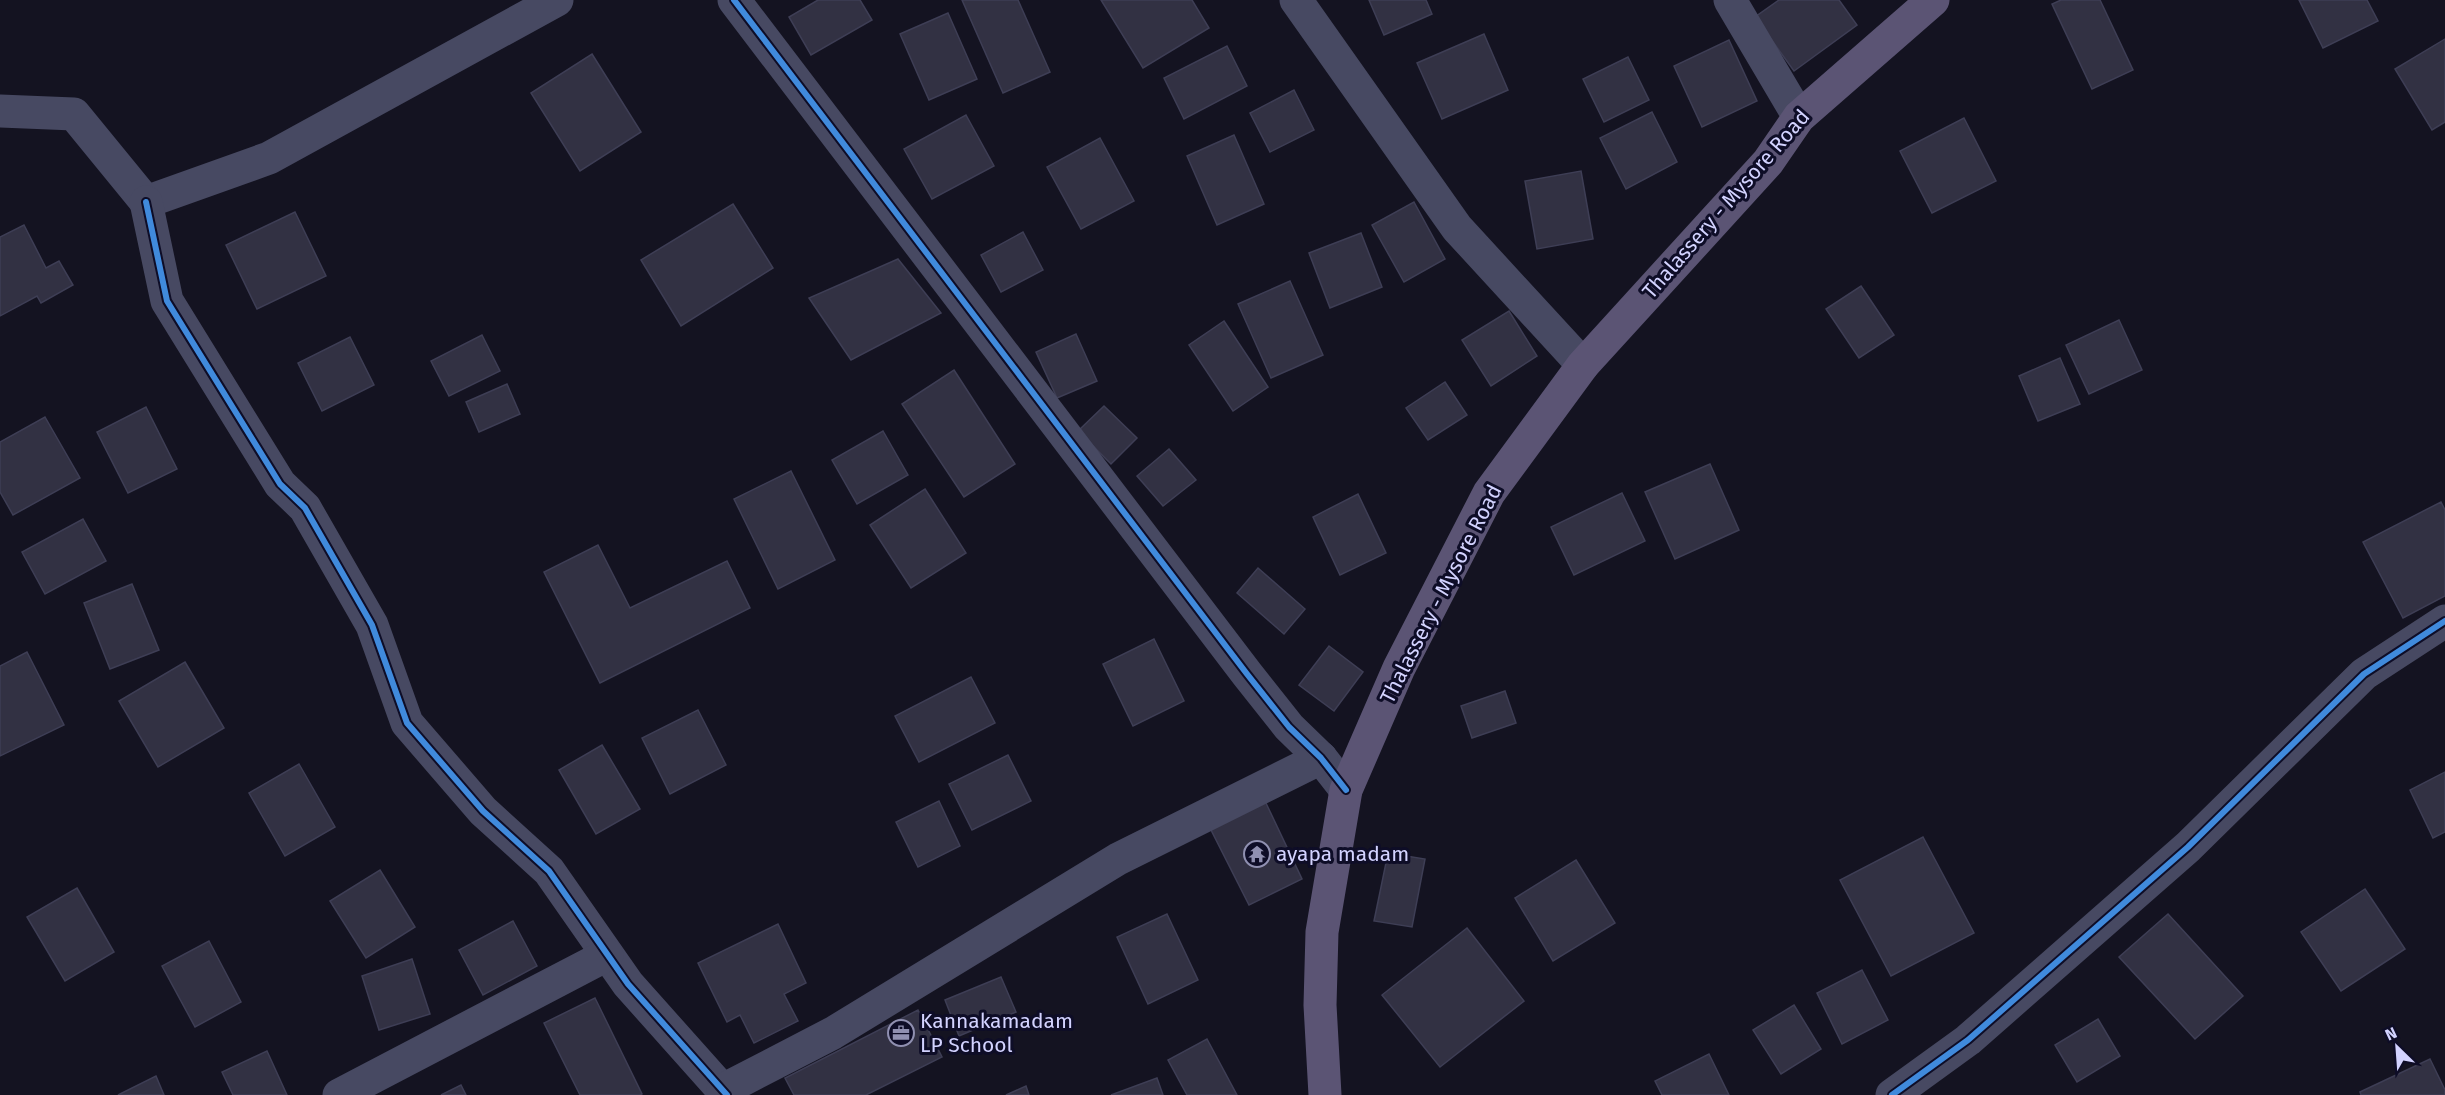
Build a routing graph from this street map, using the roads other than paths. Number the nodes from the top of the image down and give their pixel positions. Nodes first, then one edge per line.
1 (557, 0) edge
2 (734, 0) edge
3 (1296, 0) edge
4 (1730, 0) edge
5 (1933, 0) edge
6 (515, 11) edge
7 (0, 111) edge
8 (1800, 117) junction
9 (146, 202) junction
10 (1583, 365) junction
11 (2445, 621) edge
12 (1321, 759) junction
13 (1346, 790) junction
14 (607, 955) junction
15 (725, 1092) edge
16 (339, 1095) edge
17 (1325, 1095) edge
18 (1892, 1095) edge

1 - 6 street
2 - 12 street
3 - 10 street
4 - 8 street
5 - 8 main road, Thalassery - Mysore Road
6 - 9 street
7 - 9 street
8 - 10 main road, Thalassery - Mysore Road
9 - 14 street
10 - 13 main road, Thalassery - Mysore Road
11 - 18 street
12 - 13 street
12 - 15 street
13 - 17 main road, Thalassery - Mysore Road
14 - 15 street
14 - 16 street

